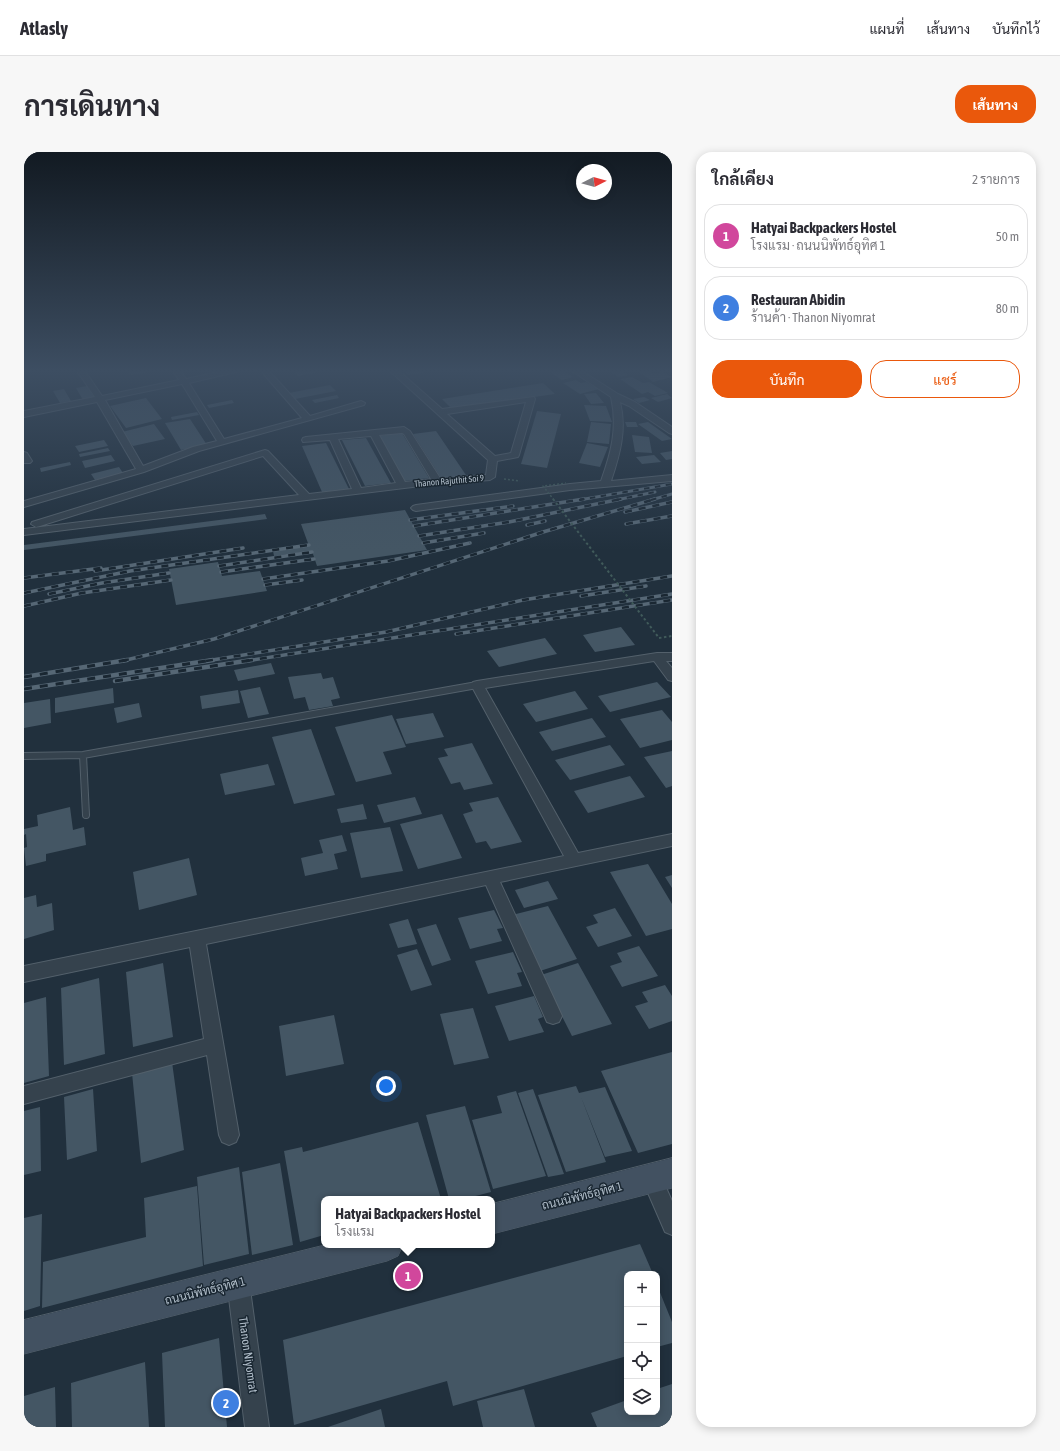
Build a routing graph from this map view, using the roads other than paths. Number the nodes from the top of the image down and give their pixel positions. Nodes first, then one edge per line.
1 (118, 430) edge
2 (215, 430) edge
3 (265, 430) edge
4 (391, 430) edge
5 (402, 430) edge
6 (461, 430) edge
7 (523, 430) edge
8 (620, 430) edge
9 (373, 432) junction
10 (333, 437) junction
11 (306, 440) dead end
12 (222, 442) junction
13 (493, 458) junction
14 (141, 470) junction
15 (672, 478) edge
16 (436, 481) junction
17 (605, 484) junction
18 (402, 485) junction
19 (358, 491) junction
20 (307, 498) junction
21 (24, 504) edge
22 (416, 508) dead end
23 (24, 528) edge
24 (24, 532) edge
25 (672, 657) edge
26 (657, 658) junction
27 (672, 677) edge
28 (476, 685) junction
29 (83, 755) junction
30 (24, 756) edge
31 (86, 815) dead end
32 (672, 840) edge
33 (574, 860) junction
34 (490, 877) junction
35 (197, 938) junction
36 (24, 974) edge
37 (553, 1016) dead end
38 (213, 1045) junction
39 (24, 1095) edge
40 (229, 1135) dead end
41 (662, 1176) edge
42 (495, 1218) edge
43 (672, 1225) edge
44 (375, 1248) edge
45 (238, 1282) junction
46 (24, 1337) edge
47 (258, 1427) edge

1 - 14 street
2 - 12 street
3 - 12 street
4 - 9 street
5 - 16 street
6 - 13 street
7 - 13 street
8 - 17 street
9 - 10 street
9 - 18 street
10 - 11 street
10 - 19 street
12 - 14 street
13 - 16 street, Thanon Rajuthit Soi 9
14 - 21 street
15 - 17 street
16 - 18 street, Thanon Rajuthit Soi 9
17 - 22 street
18 - 19 street, Thanon Rajuthit Soi 9
19 - 20 street, Thanon Rajuthit Soi 9
20 - 23 street
20 - 24 street, Thanon Rajuthit Soi 9
25 - 26 street
26 - 27 street
26 - 28 street
28 - 29 lane
28 - 33 street
29 - 30 lane
29 - 31 lane
32 - 33 street
33 - 34 street
34 - 35 street
34 - 37 street
35 - 36 street
35 - 38 street
38 - 39 street
38 - 40 street
41 - 42 street, ถนนนิพัทธ์อุทิศ 1
41 - 43 street
44 - 45 street, ถนนนิพัทธ์อุทิศ 1
45 - 46 street, ถนนนิพัทธ์อุทิศ 1
45 - 47 street, Thanon Niyomrat

